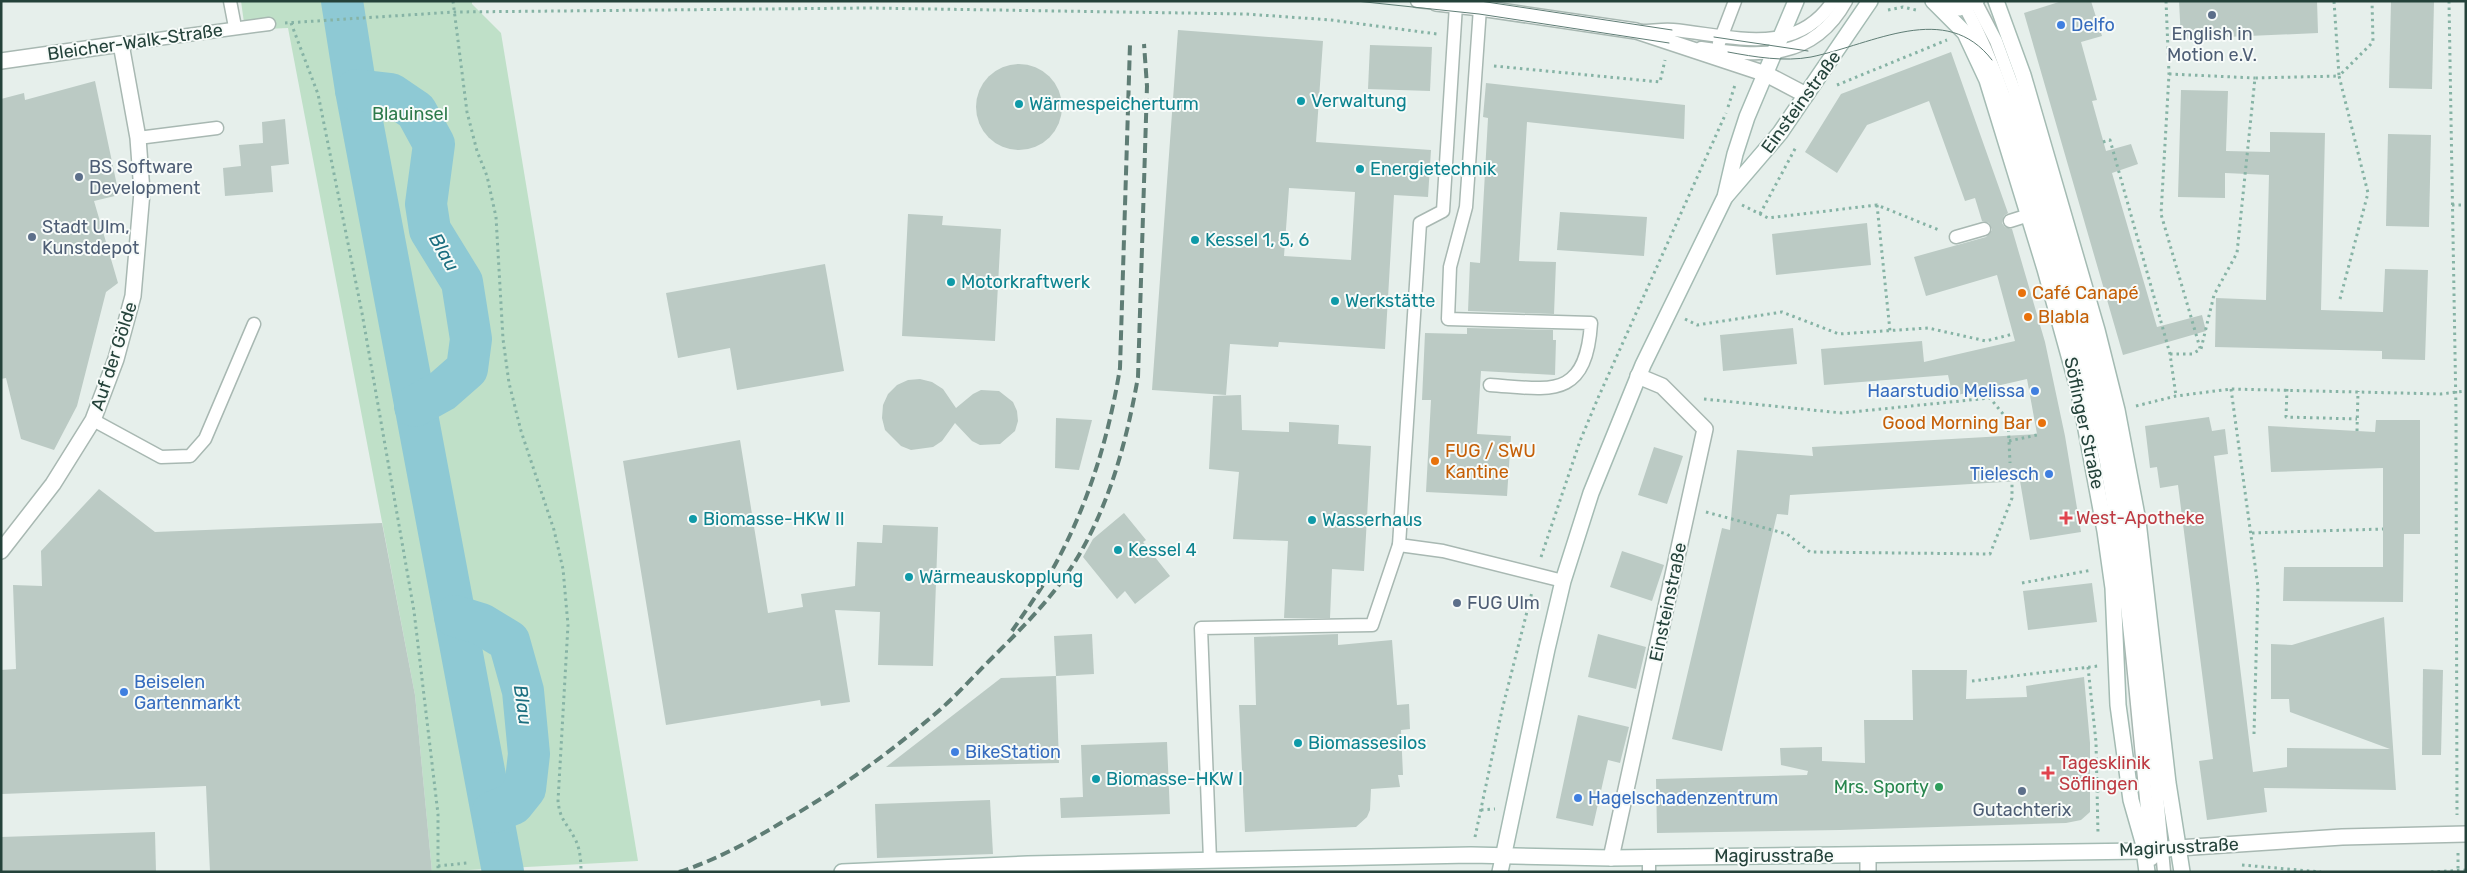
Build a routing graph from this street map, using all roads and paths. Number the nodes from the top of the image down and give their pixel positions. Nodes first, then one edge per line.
1 (230, 1) edge
2 (453, 1) edge
3 (1418, 1) edge
4 (1735, 1) edge
5 (1796, 1) edge
6 (1833, 1) edge
7 (1846, 1) edge
8 (1870, 1) edge
9 (1996, 1) edge
10 (2166, 1) edge
11 (2334, 1) edge
12 (2372, 1) edge
13 (2449, 1) edge
14 (1434, 2) edge
15 (1934, 2) edge
16 (1971, 2) edge
17 (1456, 5) junction
18 (1480, 8) junction
19 (454, 12) junction
20 (269, 24) dead end
21 (235, 27) junction
22 (1636, 31) junction
23 (1454, 36) junction
24 (1781, 37) junction
25 (1721, 38) junction
26 (1954, 38) dead end
27 (1970, 41) junction
28 (1669, 43) junction
29 (121, 44) junction
30 (1775, 52) junction
31 (1715, 53) junction
32 (1992, 60) junction
33 (1, 61) edge
34 (1476, 65) junction
35 (1766, 74) junction
36 (2169, 74) junction
37 (2339, 76) junction
38 (2255, 78) junction
39 (1832, 87) dead end
40 (1806, 96) junction
41 (217, 128) dead end
42 (138, 138) junction
43 (1800, 141) dead end
44 (2103, 142) dead end
45 (1725, 197) junction
46 (1877, 205) junction
47 (2452, 205) junction
48 (2466, 205) edge
49 (1760, 214) junction
50 (2029, 215) junction
51 (2010, 221) dead end
52 (1984, 229) dead end
53 (1956, 237) joint
54 (2340, 299) dead end
55 (1669, 311) junction
56 (254, 324) dead end
57 (1890, 331) junction
58 (2013, 334) dead end
59 (2200, 349) junction
60 (2170, 354) junction
61 (1638, 376) junction
62 (1490, 385) dead end
63 (2231, 389) junction
64 (2287, 389) junction
65 (2358, 391) junction
66 (2454, 391) junction
67 (2466, 391) edge
68 (2176, 396) junction
69 (1697, 398) dead end
70 (2117, 410) junction
71 (2358, 419) junction
72 (93, 420) junction
73 (2357, 431) dead end
74 (2037, 435) dead end
75 (2009, 441) junction
76 (2010, 463) dead end
77 (2012, 482) dead end
78 (1688, 506) junction
79 (2383, 529) dead end
80 (2252, 533) junction
81 (1398, 545) junction
82 (1, 551) edge
83 (2110, 567) junction
84 (1564, 581) junction
85 (2022, 583) dead end
86 (2116, 664) junction
87 (2088, 667) junction
88 (1972, 681) dead end
89 (2254, 734) dead end
90 (2461, 834) edge
91 (2178, 848) junction
92 (2152, 850) junction
93 (2100, 852) junction
94 (1868, 855) junction
95 (1504, 856) junction
96 (1611, 858) junction
97 (1210, 860) junction
98 (467, 863) dead end
99 (1649, 865) edge
100 (438, 866) junction
101 (2458, 870) junction
102 (2466, 870) edge
103 (438, 872) edge
104 (582, 872) edge
105 (842, 872) edge
106 (1500, 872) edge
107 (1868, 872) edge
108 (2147, 872) edge
109 (2154, 872) edge
110 (2164, 872) edge
111 (2182, 872) edge
112 (2431, 872) edge

1 - 21 lane
2 - 19 path
3 - 14 lane
4 - 25 lane
5 - 24 street, Einsteinstraße
6 - 24 lane
7 - 30 lane
8 - 40 street, Einsteinstraße
9 - 70 street, Söflinger Straße
10 - 36 path
11 - 37 path
12 - 37 path
13 - 47 path
14 - 17 street
15 - 16 street
15 - 27 street, Söflinger Straße
16 - 32 lane
16 - 92 lane
17 - 18 street
17 - 23 lane
18 - 22 street
18 - 34 lane
19 - 23 path
19 - 100 path
19 - 104 path
20 - 21 lane, Bleicher-Walk-Straße
21 - 29 lane, Bleicher-Walk-Straße
22 - 25 lane
22 - 28 street
23 - 81 lane
24 - 25 lane
24 - 30 street, Einsteinstraße
25 - 31 lane
26 - 39 path
27 - 32 lane
27 - 50 street, Söflinger Straße
28 - 31 street
28 - 34 path
29 - 33 street, Bleicher-Walk-Straße
29 - 42 street, Auf der Gölde
30 - 31 lane
30 - 35 street, Einsteinstraße
31 - 35 street
32 - 92 lane
34 - 62 lane
35 - 40 street
35 - 45 street, Einsteinstraße
36 - 38 path
36 - 59 path
37 - 38 path
37 - 54 path
38 - 59 path
40 - 45 street, Einsteinstraße
41 - 42 lane
42 - 72 street, Auf der Gölde
43 - 49 path
44 - 60 path
45 - 49 path
45 - 55 street, Einsteinstraße
46 - 49 path
46 - 53 path
46 - 57 path
47 - 48 path
47 - 66 path
50 - 51 lane
50 - 83 street, Söflinger Straße
52 - 53 lane
55 - 57 path
55 - 61 street, Einsteinstraße
56 - 72 lane
57 - 58 path
59 - 60 path
60 - 68 path
61 - 78 street, Einsteinstraße
61 - 84 street, Einsteinstraße
63 - 64 path
63 - 68 path
63 - 80 path
64 - 65 path
64 - 71 path
65 - 66 path
65 - 71 path
66 - 67 path
66 - 90 path
68 - 70 path
69 - 75 path
70 - 91 street, Söflinger Straße
71 - 73 path
72 - 82 street, Auf der Gölde
74 - 75 path
75 - 76 path
77 - 78 path
78 - 96 street, Einsteinstraße
79 - 80 path
80 - 89 path
81 - 84 lane
81 - 97 lane
83 - 85 path
83 - 86 street, Söflinger Straße
84 - 95 street, Einsteinstraße
86 - 87 path
86 - 92 street, Söflinger Straße
87 - 88 path
87 - 93 path
90 - 91 street, Magirusstraße
90 - 101 path
91 - 92 street, Magirusstraße
91 - 111 street, Söflinger Straße
92 - 93 street, Magirusstraße
92 - 108 street, Söflinger Straße
92 - 109 lane
92 - 110 lane
93 - 94 street, Magirusstraße
94 - 99 street, Magirusstraße
94 - 107 street
95 - 96 street, Magirusstraße
95 - 97 street, Magirusstraße
95 - 106 street, Einsteinstraße
96 - 99 street, Magirusstraße
97 - 105 street, Magirusstraße
98 - 100 path
100 - 103 path
101 - 102 path
101 - 112 path

